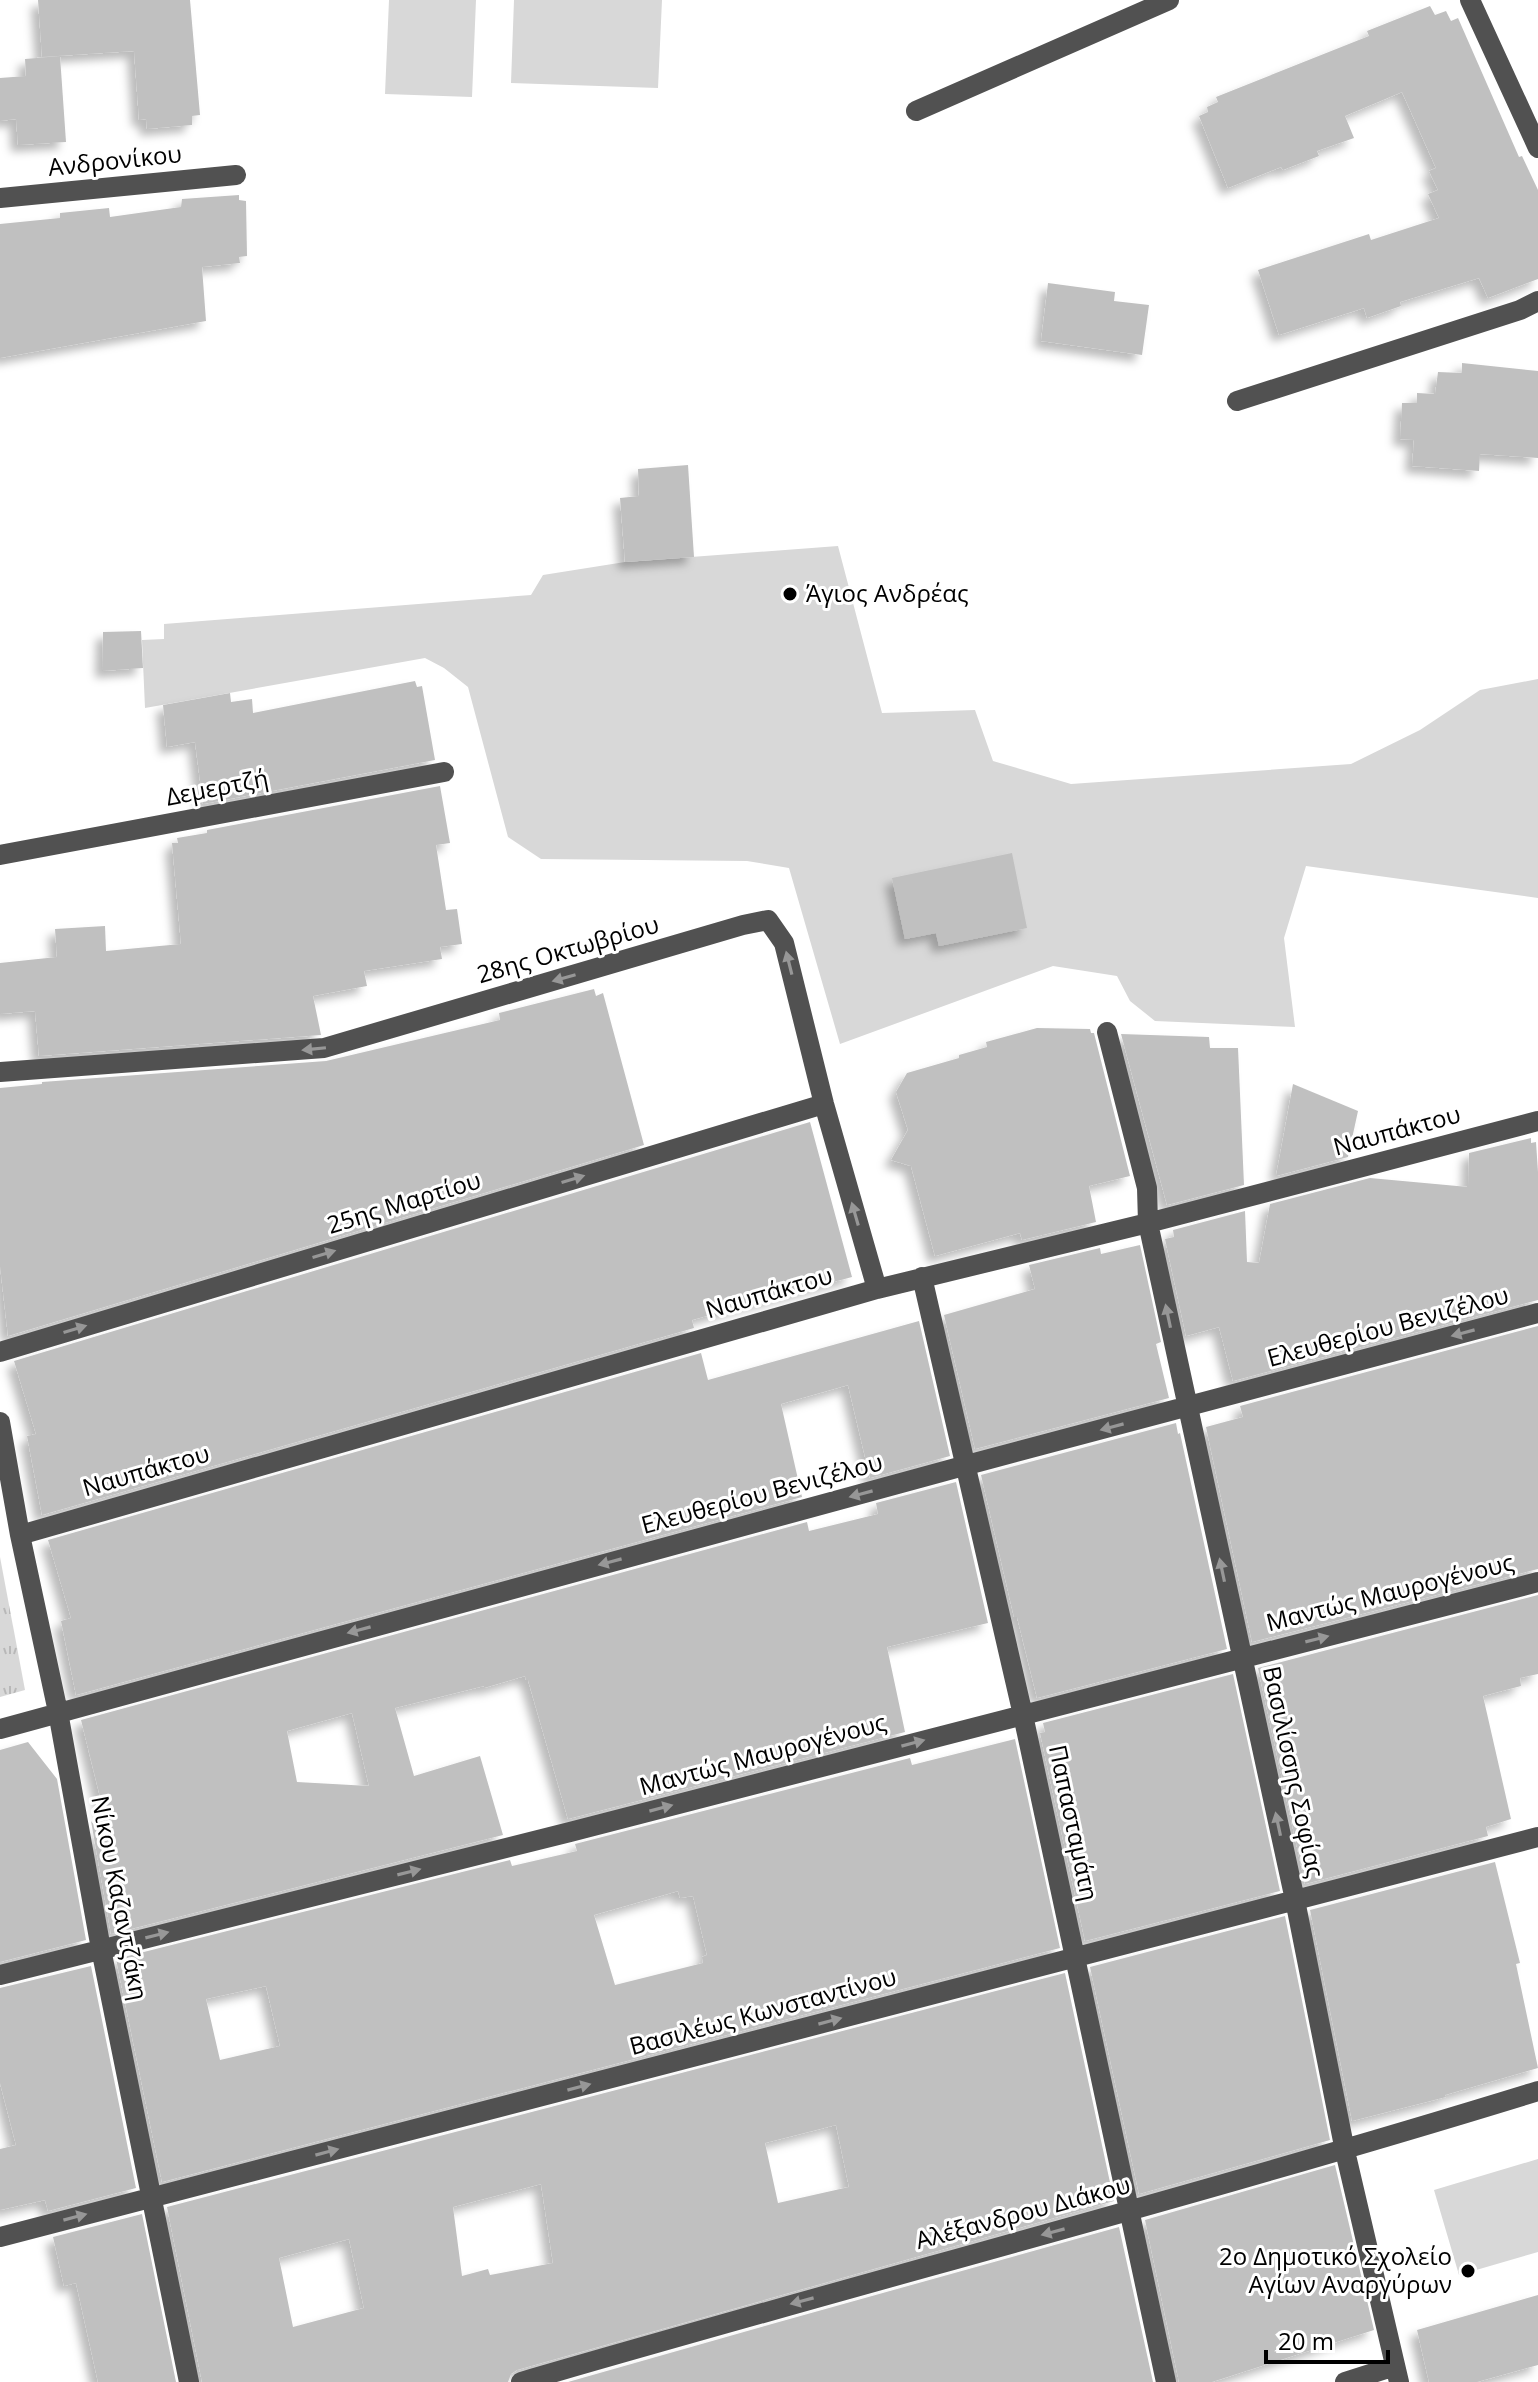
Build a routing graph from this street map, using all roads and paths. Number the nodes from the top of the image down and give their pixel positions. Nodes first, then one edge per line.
1 (1169, 0) edge
2 (1470, 0) edge
3 (916, 111) dead end
4 (1538, 148) edge
5 (236, 175) dead end
6 (0, 198) edge
7 (1538, 301) edge
8 (1237, 401) dead end
9 (444, 772) dead end
10 (0, 855) edge
11 (1107, 1032) dead end
12 (0, 1072) edge
13 (824, 1104) junction
14 (1538, 1121) edge
15 (1148, 1223) junction
16 (922, 1277) junction
17 (877, 1289) junction
18 (1538, 1313) edge
19 (0, 1352) edge
20 (1187, 1407) junction
21 (0, 1422) edge
22 (967, 1465) junction
23 (20, 1535) junction
24 (1538, 1582) edge
25 (1241, 1658) junction
26 (58, 1712) junction
27 (1023, 1715) junction
28 (0, 1729) edge
29 (1538, 1837) edge
30 (1295, 1900) junction
31 (101, 1949) junction
32 (1075, 1958) junction
33 (0, 1975) edge
34 (1538, 2091) edge
35 (1345, 2151) junction
36 (153, 2197) junction
37 (1128, 2211) junction
38 (0, 2237) edge
39 (1397, 2374) edge
40 (189, 2382) edge
41 (521, 2382) edge
42 (1166, 2382) edge
43 (1345, 2382) edge

1 - 3 street
2 - 4 street
5 - 6 street, Ανδρονίκου
7 - 8 street
9 - 10 street, Δεμερτζή
11 - 15 street, Βασιλίσσης Σοφίας
13 -> 12 street, 28ης Οκτωβρίου
17 -> 13 street, 28ης Οκτωβρίου
19 -> 13 street, 25ης Μαρτίου
14 - 15 street, Ναυπάκτου
15 - 16 street, Ναυπάκτου
20 -> 15 street, Βασιλίσσης Σοφίας
16 - 17 street, Ναυπάκτου
16 - 22 street, Παπασταμάτη
17 - 23 street, Ναυπάκτου
18 -> 20 street, Ελευθερίου Βενιζέλου
20 -> 22 street, Ελευθερίου Βενιζέλου
25 -> 20 street, Βασιλίσσης Σοφίας
21 - 23 street, Νίκου Καζαντζάκη
22 -> 26 street, Ελευθερίου Βενιζέλου
22 - 27 street, Παπασταμάτη
23 - 26 street, Νίκου Καζαντζάκη
25 -> 24 street, Μαντώς Μαυρογένους
25 - 27 street, Μαντώς Μαυρογένους
30 -> 25 street, Βασιλίσσης Σοφίας
26 - 28 street, Ελευθερίου Βενιζέλου
26 - 31 street, Νίκου Καζαντζάκη
31 -> 27 street, Μαντώς Μαυρογένους
27 - 32 street, Παπασταμάτη
29 - 30 street, Βασιλέως Κωνσταντίνου
30 - 32 street, Βασιλέως Κωνσταντίνου
30 - 35 street, Βασιλίσσης Σοφίας
31 - 33 street, Μαντώς Μαυρογένους
31 - 36 street, Νίκου Καζαντζάκη
36 -> 32 street, Βασιλέως Κωνσταντίνου
32 - 37 street, Παπασταμάτη
34 - 35 street, Αλέξανδρου Διάκου
35 - 37 street, Αλέξανδρου Διάκου
35 - 39 street, Βασιλίσσης Σοφίας
38 -> 36 street, Βασιλέως Κωνσταντίνου
36 - 40 street, Νίκου Καζαντζάκη
37 -> 41 street, Αλέξανδρου Διάκου
37 - 42 street, Παπασταμάτη
39 - 43 street

